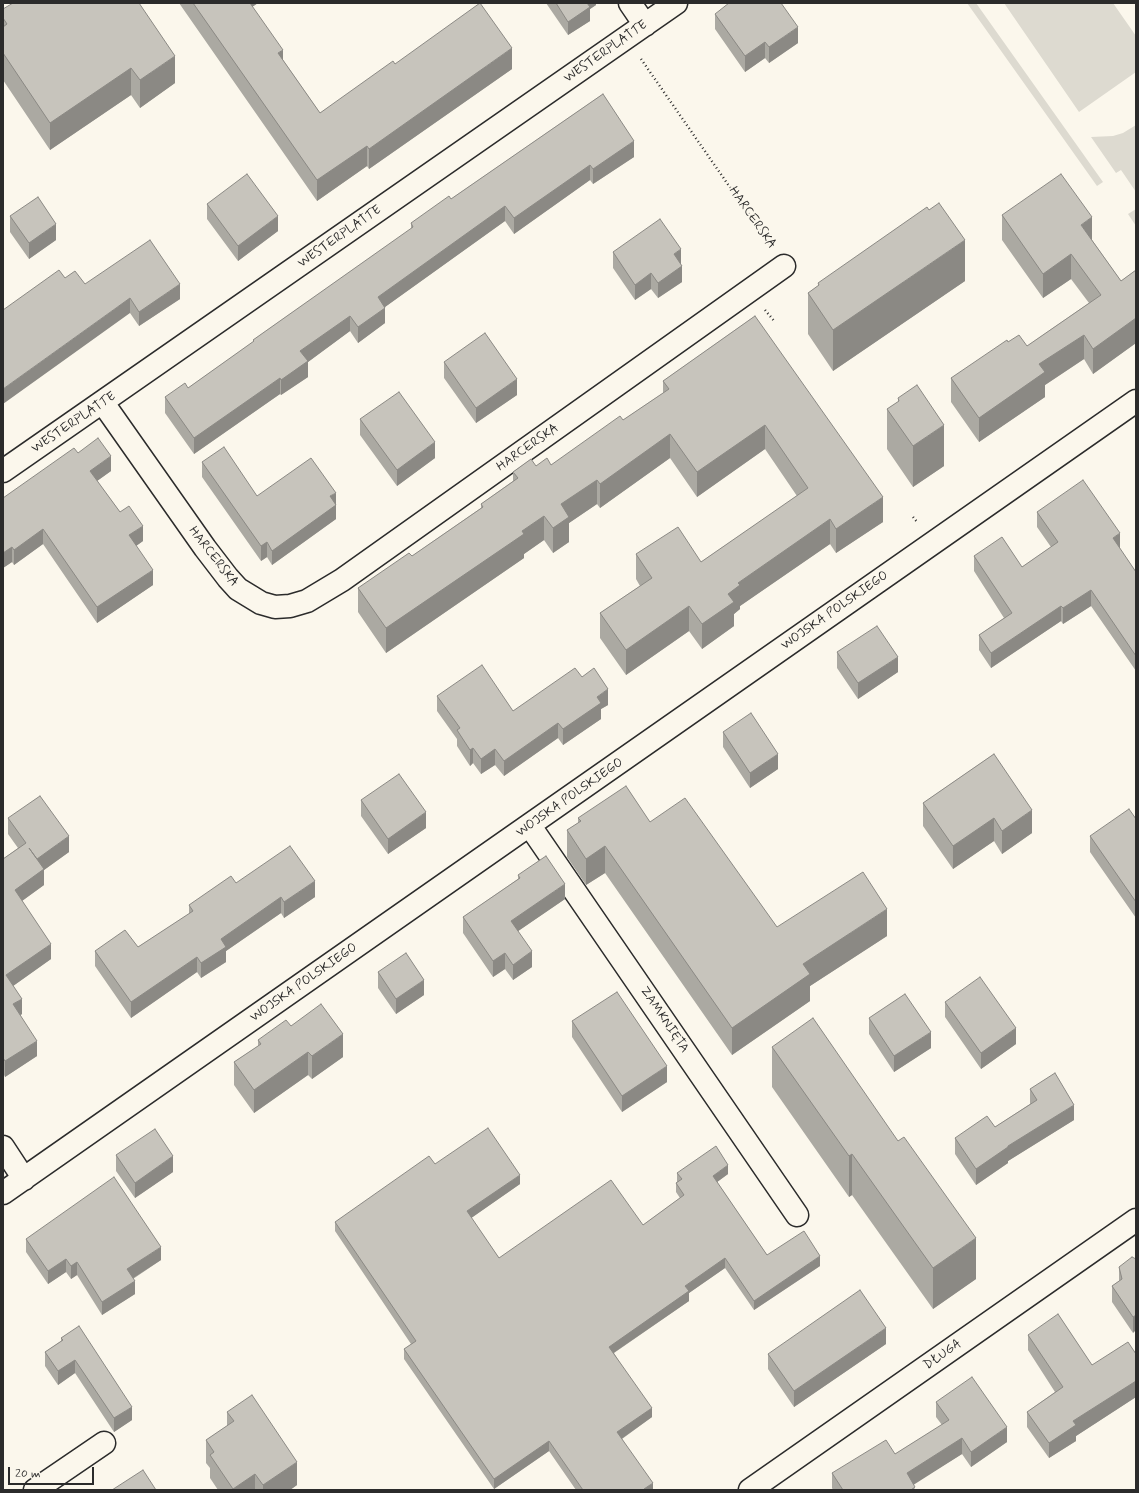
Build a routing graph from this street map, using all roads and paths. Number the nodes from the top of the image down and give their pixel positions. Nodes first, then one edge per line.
1 (630, 3) edge
2 (676, 3) edge
3 (645, 25) junction
4 (637, 53) dead end
5 (784, 266) joint
6 (1136, 401) edge
7 (103, 403) junction
8 (3, 471) edge
9 (530, 826) junction
10 (3, 1147) edge
11 (24, 1179) junction
12 (3, 1193) edge
13 (797, 1215) dead end
14 (1136, 1220) edge
15 (104, 1442) dead end
16 (35, 1490) edge
17 (750, 1490) edge

1 - 3 street
2 - 3 street, WESTERPLATTE
3 - 7 street, WESTERPLATTE
4 - 5 path, HARCERSKA
5 - 7 street, HARCERSKA
6 - 9 street, WOJSKA POLSKIEGO
7 - 8 street, WESTERPLATTE
9 - 11 street, WOJSKA POLSKIEGO
9 - 13 street, ZAMKNIĘTA
10 - 11 street
11 - 12 street, WOJSKA POLSKIEGO
14 - 17 street, DŁUGA
15 - 16 street

